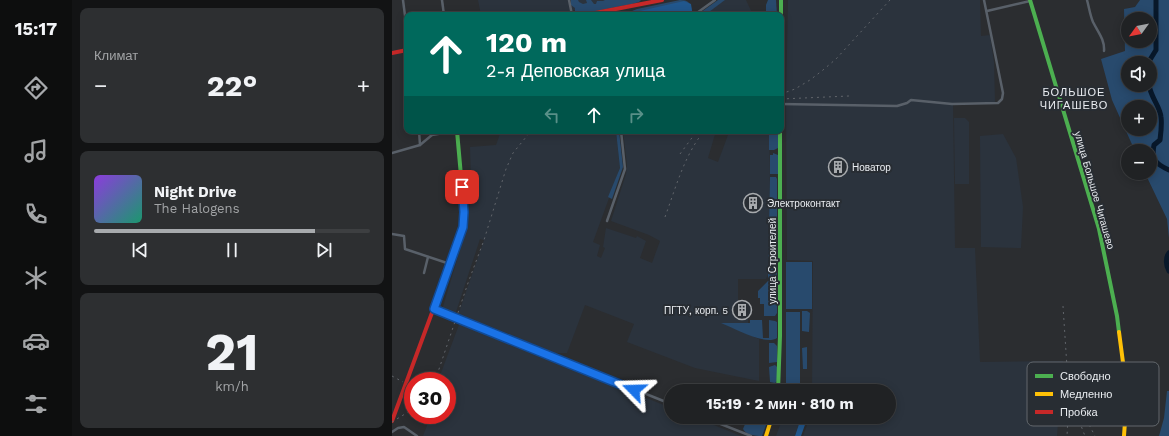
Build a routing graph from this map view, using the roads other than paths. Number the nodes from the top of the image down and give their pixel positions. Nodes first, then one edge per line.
1 (403, 0) edge
2 (442, 0) edge
3 (569, 0) edge
4 (662, 0) edge
5 (715, 0) edge
6 (984, 0) edge
7 (1087, 0) edge
8 (780, 1) edge
9 (1030, 1) edge
10 (987, 11) junction
11 (405, 12) edge
12 (444, 12) edge
13 (571, 12) edge
14 (611, 12) edge
15 (698, 12) edge
16 (781, 12) edge
17 (404, 51) edge
18 (1104, 51) dead end
19 (392, 53) edge
20 (784, 104) edge
21 (419, 134) edge
22 (432, 134) edge
23 (456, 134) edge
24 (621, 134) edge
25 (780, 134) edge
26 (420, 145) junction
27 (392, 153) edge
28 (607, 221) dead end
29 (392, 234) edge
30 (428, 257) junction
31 (450, 264) junction
32 (424, 273) dead end
33 (434, 309) junction
34 (1123, 362) edge
35 (778, 384) edge
36 (664, 401) edge
37 (392, 421) edge
38 (721, 424) edge
39 (770, 424) edge
40 (1124, 426) edge
41 (392, 432) edge
42 (417, 436) edge
43 (751, 436) edge
44 (766, 436) edge
45 (1124, 436) edge

1 - 11 street
2 - 12 street
3 - 13 street
4 - 14 street
5 - 15 street
6 - 10 street
7 - 18 street
8 - 16 street
9 - 10 street
9 - 34 street, улица Большое Чигашево
10 - 20 street
17 - 19 street
21 - 26 street
22 - 26 street
23 - 31 street
24 - 28 street
25 - 35 street, улица Строителей
26 - 27 street
29 - 30 street
30 - 31 street
30 - 32 street
31 - 33 street
33 - 36 street
33 - 37 street
38 - 43 street
39 - 44 street
40 - 45 street, улица Большое Чигашево
41 - 42 street

